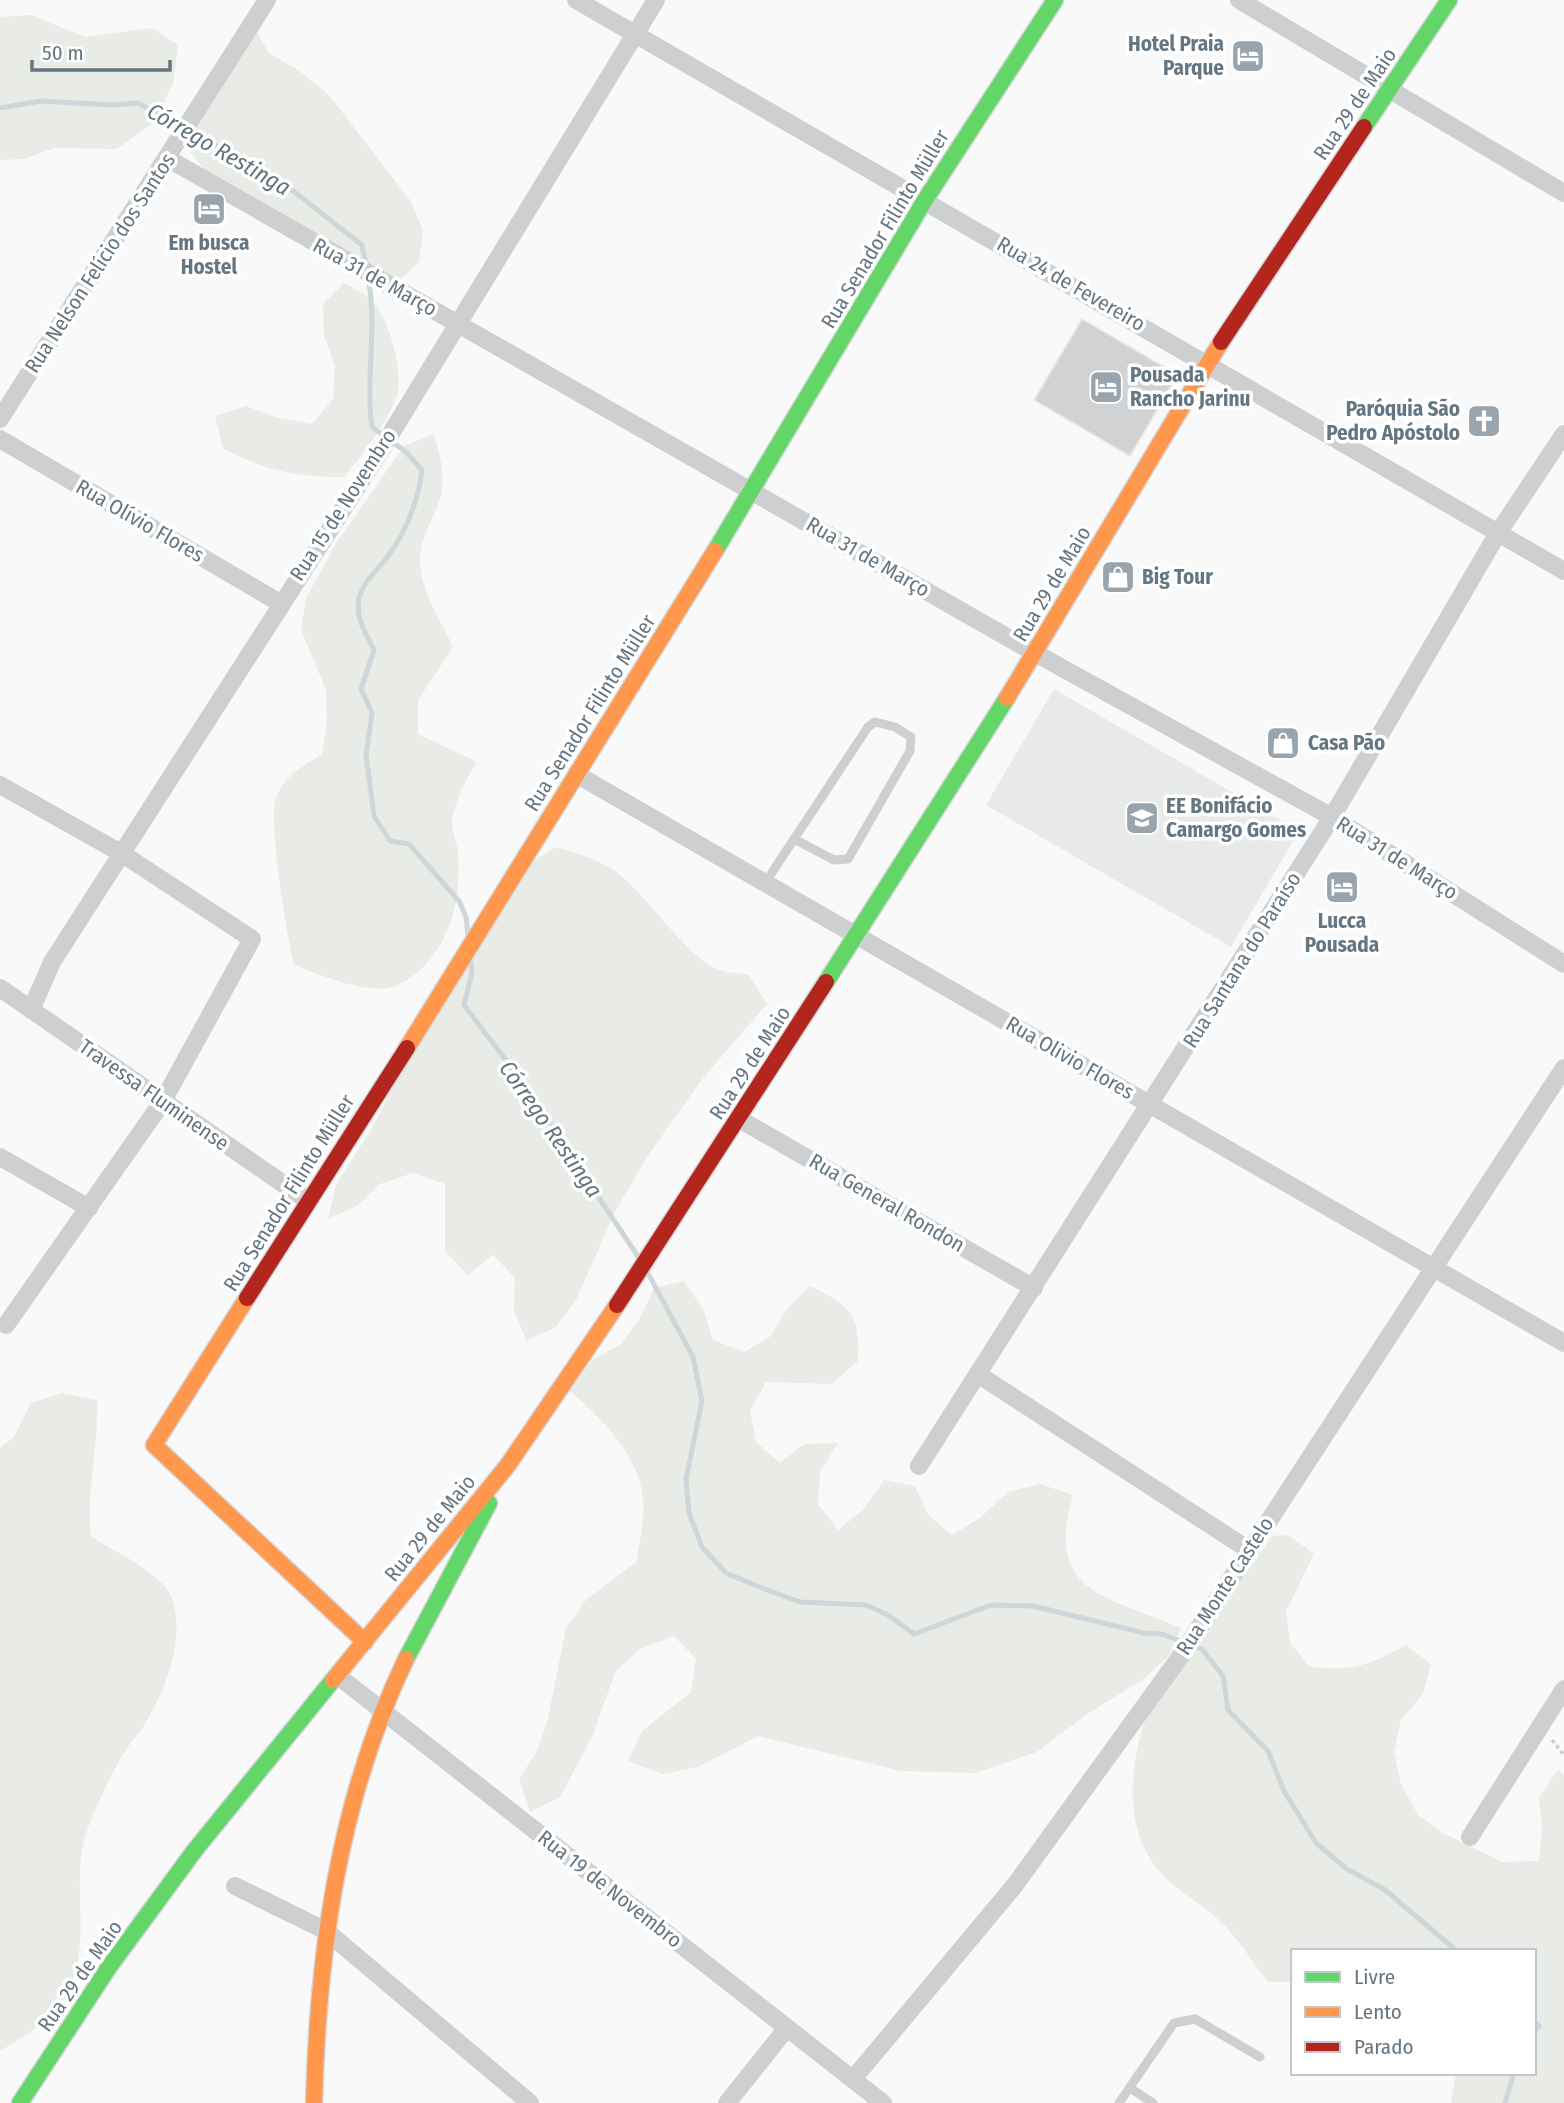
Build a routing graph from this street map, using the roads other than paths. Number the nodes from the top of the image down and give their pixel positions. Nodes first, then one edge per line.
1 (267, 0) edge
2 (576, 0) edge
3 (656, 0) edge
4 (1055, 0) edge
5 (1239, 0) edge
6 (1449, 0) edge
7 (633, 33) junction
8 (1390, 91) junction
9 (167, 158) junction
10 (1564, 192) edge
11 (925, 200) junction
12 (459, 324) junction
13 (1208, 363) junction
14 (0, 419) edge
15 (1564, 434) edge
16 (0, 439) edge
17 (752, 491) junction
18 (1499, 533) junction
19 (1564, 571) edge
20 (280, 603) junction
21 (1035, 653) junction
22 (576, 774) junction
23 (0, 785) edge
24 (1332, 817) junction
25 (794, 839) junction
26 (121, 853) junction
27 (765, 883) junction
28 (856, 935) junction
29 (1564, 964) edge
30 (0, 988) edge
31 (31, 1010) junction
32 (1564, 1068) edge
33 (163, 1101) junction
34 (1150, 1104) junction
35 (739, 1119) junction
36 (0, 1157) edge
37 (308, 1201) junction
38 (89, 1208) junction
39 (1432, 1267) junction
40 (1034, 1288) junction
41 (6, 1325) dead end
42 (1564, 1343) edge
43 (979, 1375) junction
44 (508, 1465) junction
45 (919, 1466) dead end
46 (1249, 1550) junction
47 (365, 1642) junction
48 (338, 1676) junction
49 (1564, 1689) edge
50 (382, 1711) junction
51 (1470, 1837) dead end
52 (235, 1886) dead end
53 (326, 1931) junction
54 (787, 2028) junction
55 (1260, 2057) dead end
56 (853, 2080) junction
57 (1130, 2088) junction
58 (20, 2103) edge
59 (314, 2103) edge
60 (530, 2103) edge
61 (727, 2103) edge
62 (883, 2103) edge
63 (1119, 2103) edge
64 (1153, 2103) edge

1 - 9 street, Rua Nelson Felício dos Santos
2 - 7 street, Rua 24 de Fevereiro
3 - 7 street, Rua 15 de Novembro
4 - 11 street, Rua Senador Filinto Müller
5 - 8 street
6 - 8 street, Rua 29 de Maio
7 - 11 street, Rua 24 de Fevereiro
7 - 12 street, Rua 15 de Novembro
8 - 10 street
8 - 13 street, Rua 29 de Maio
9 - 12 street, Rua 31 de Março
9 - 14 street, Rua Nelson Felício dos Santos
11 - 13 street, Rua 24 de Fevereiro
11 - 17 street, Rua Senador Filinto Müller
12 - 17 street, Rua 31 de Março
12 - 20 street, Rua 15 de Novembro
13 - 18 street, Rua 24 de Fevereiro
13 - 21 street, Rua 29 de Maio
15 - 18 street, Rua Santana do Paraíso
16 - 20 street, Rua Olívio Flores
17 - 21 street, Rua 31 de Março
17 - 22 street, Rua Senador Filinto Müller
18 - 19 street, Rua 24 de Fevereiro
18 - 24 street, Rua Santana do Paraíso
20 - 26 street, Rua 15 de Novembro
21 - 24 street, Rua 31 de Março
21 - 28 street, Rua 29 de Maio
22 - 27 street, Rua Olivio Flores
22 - 37 street, Rua Senador Filinto Müller
23 - 26 street
24 - 29 street, Rua 31 de Março
24 - 34 street, Rua Santana do Paraíso
25 - 25 lane
25 - 27 lane
26 - 31 street, Rua 15 de Novembro
26 - 33 street
27 - 28 street, Rua Olivio Flores
28 - 34 street, Rua Olivio Flores
28 - 35 street, Rua 29 de Maio
30 - 31 street, Travessa Fluminense
31 - 33 street, Travessa Fluminense
32 - 39 street, Rua Monte Castelo
33 - 37 street, Travessa Fluminense
33 - 38 street
34 - 39 street, Rua Olivio Flores
34 - 40 street, Rua Santana do Paraíso
35 - 40 street, Rua General Rondon
35 - 44 street, Rua 29 de Maio
36 - 38 street
37 - 47 street, Rua Senador Filinto Müller
38 - 41 street
39 - 42 street, Rua Olivio Flores
39 - 46 street, Rua Monte Castelo
40 - 43 street, Rua Santana do Paraíso
43 - 45 street, Rua Santana do Paraíso
43 - 46 street
44 - 47 street, Rua 29 de Maio
44 - 50 street
46 - 56 street, Rua Monte Castelo
47 - 48 street, Rua 29 de Maio
48 - 50 street, Rua 19 de Novembro
48 - 58 street, Rua 29 de Maio
49 - 51 street
50 - 53 street
50 - 54 street, Rua 19 de Novembro
52 - 53 street
53 - 59 street
53 - 60 street
54 - 56 street, Rua 19 de Novembro
54 - 61 street
55 - 57 lane
56 - 62 street, Rua 19 de Novembro
57 - 63 lane
57 - 64 lane

